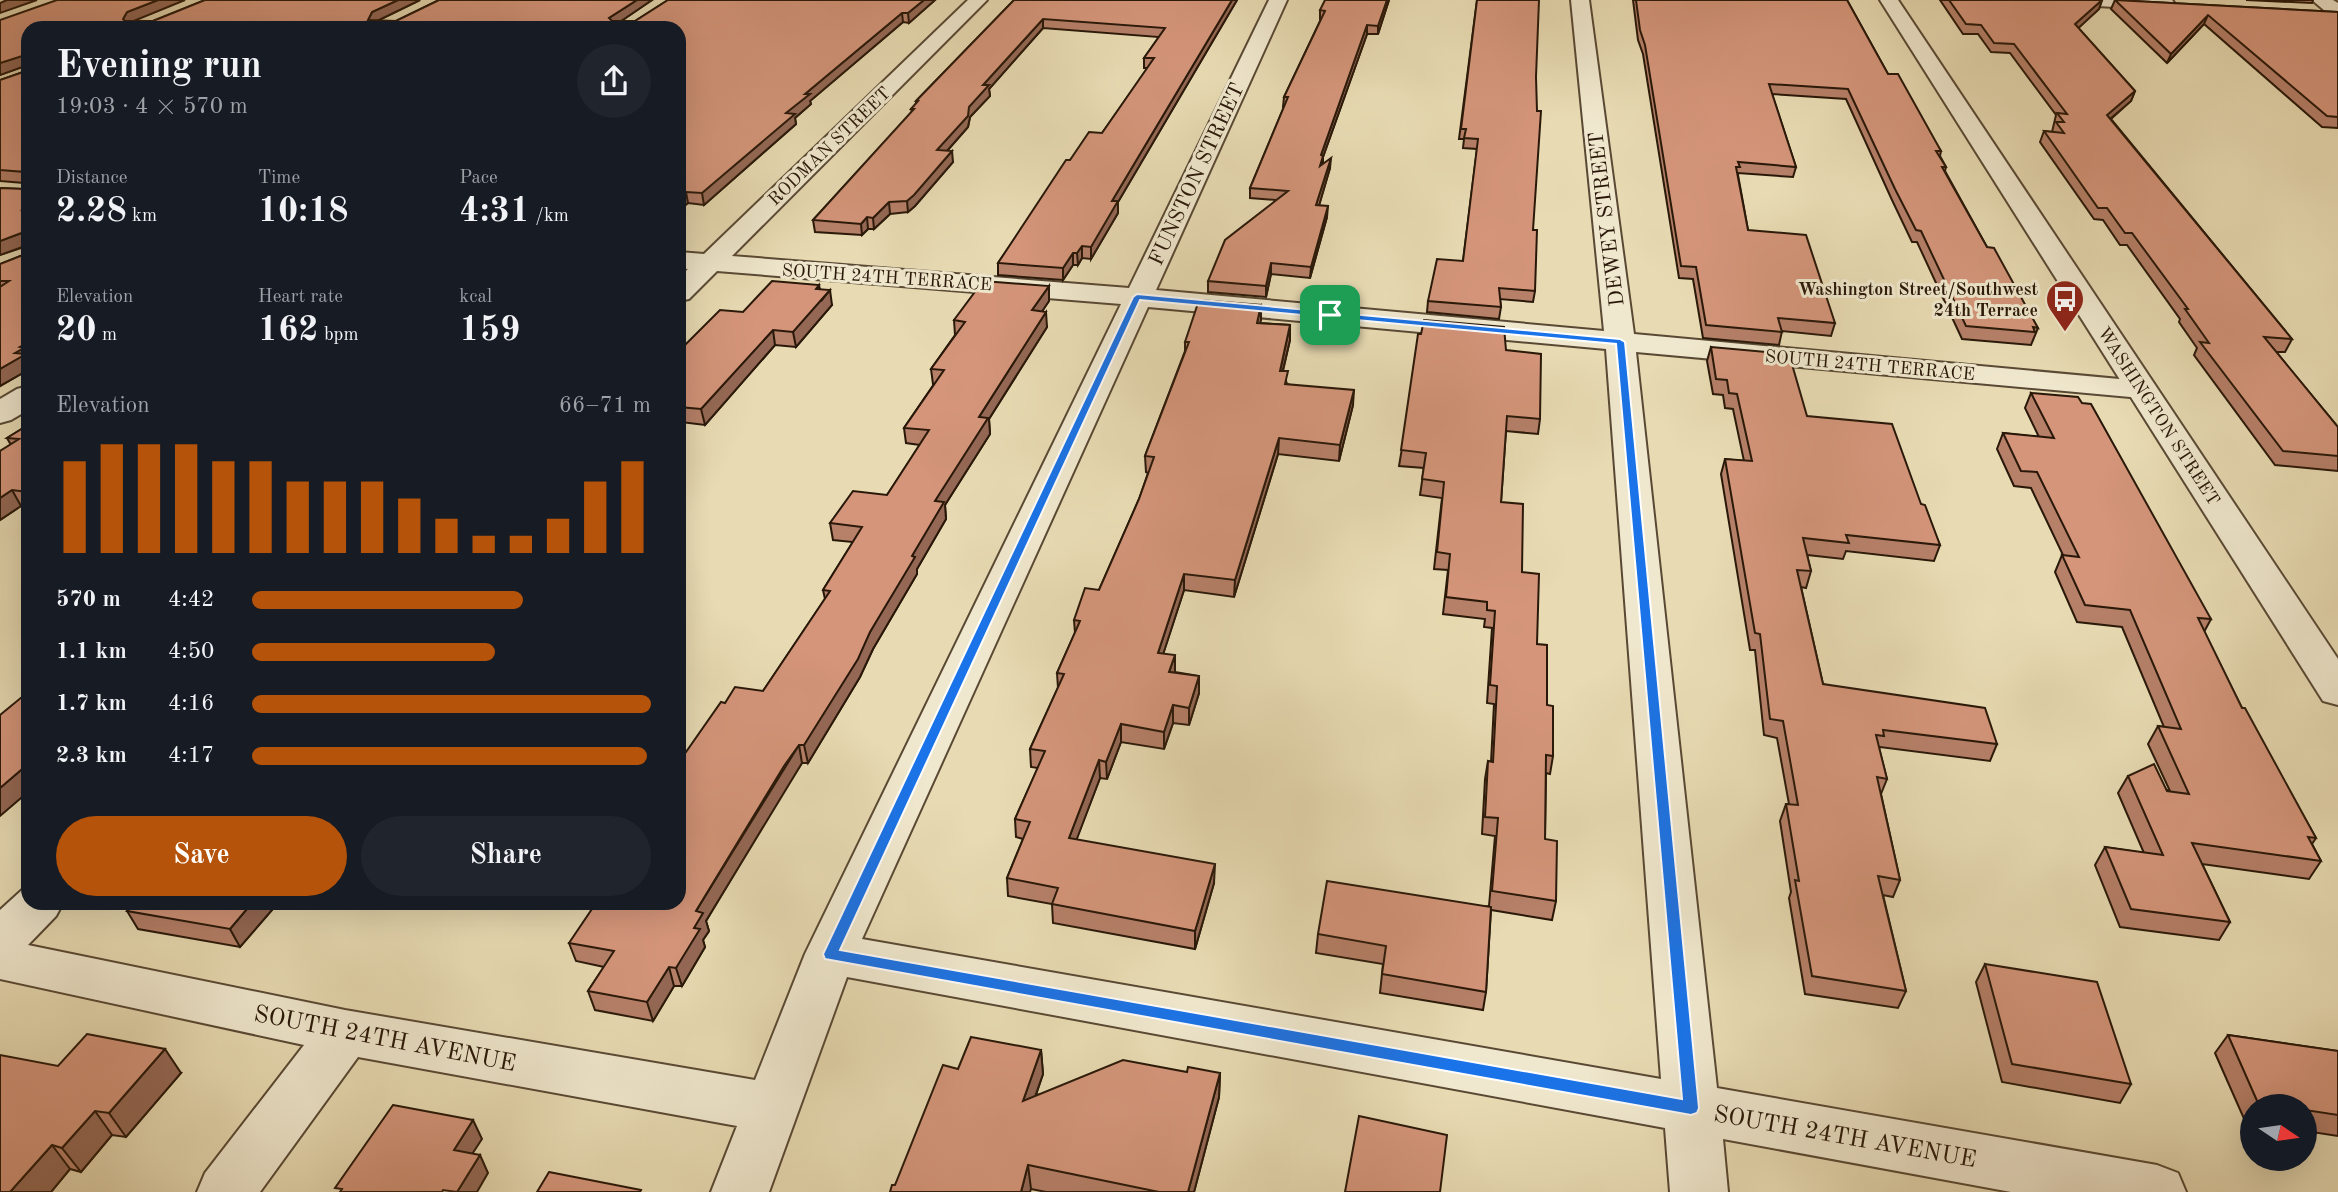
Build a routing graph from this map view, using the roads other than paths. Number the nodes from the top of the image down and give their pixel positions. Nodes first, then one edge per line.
1 (978, 0) edge
2 (1278, 0) edge
3 (1580, 0) edge
4 (1889, 0) edge
5 (2080, 0) edge
6 (2189, 6) edge
7 (2316, 6) edge
8 (2338, 13) edge
9 (686, 261) edge
10 (709, 264) junction
11 (686, 286) edge
12 (1137, 297) junction
13 (1620, 342) junction
14 (2141, 389) junction
15 (21, 400) edge
16 (0, 413) edge
17 (2338, 691) edge
18 (32, 910) edge
19 (0, 941) edge
20 (830, 954) junction
21 (0, 958) edge
22 (345, 1032) junction
23 (773, 1108) junction
24 (1691, 1108) junction
25 (226, 1192) edge
26 (740, 1192) edge
27 (1699, 1192) edge
28 (2157, 1192) edge

1 - 10 street, RODMAN STREET
2 - 12 street, FUNSTON STREET
3 - 13 street, DEWEY STREET
4 - 14 street, WASHINGTON STREET
5 - 6 street
7 - 8 street
9 - 10 street, SOUTH 24TH TERRACE
10 - 11 street, RODMAN STREET
10 - 12 street, SOUTH 24TH TERRACE
12 - 13 street, SOUTH 24TH TERRACE
12 - 20 street, FUNSTON STREET
13 - 14 street, SOUTH 24TH TERRACE
13 - 24 street, DEWEY STREET
14 - 17 street, WASHINGTON STREET
15 - 16 street
18 - 19 street
20 - 23 street, FUNSTON STREET
20 - 24 street, SOUTH 24TH AVENUE
21 - 22 street, SOUTH 24TH AVENUE
22 - 23 street, SOUTH 24TH AVENUE
22 - 25 street
23 - 26 street, FUNSTON STREET
24 - 27 street, DEWEY STREET
24 - 28 street, SOUTH 24TH AVENUE

